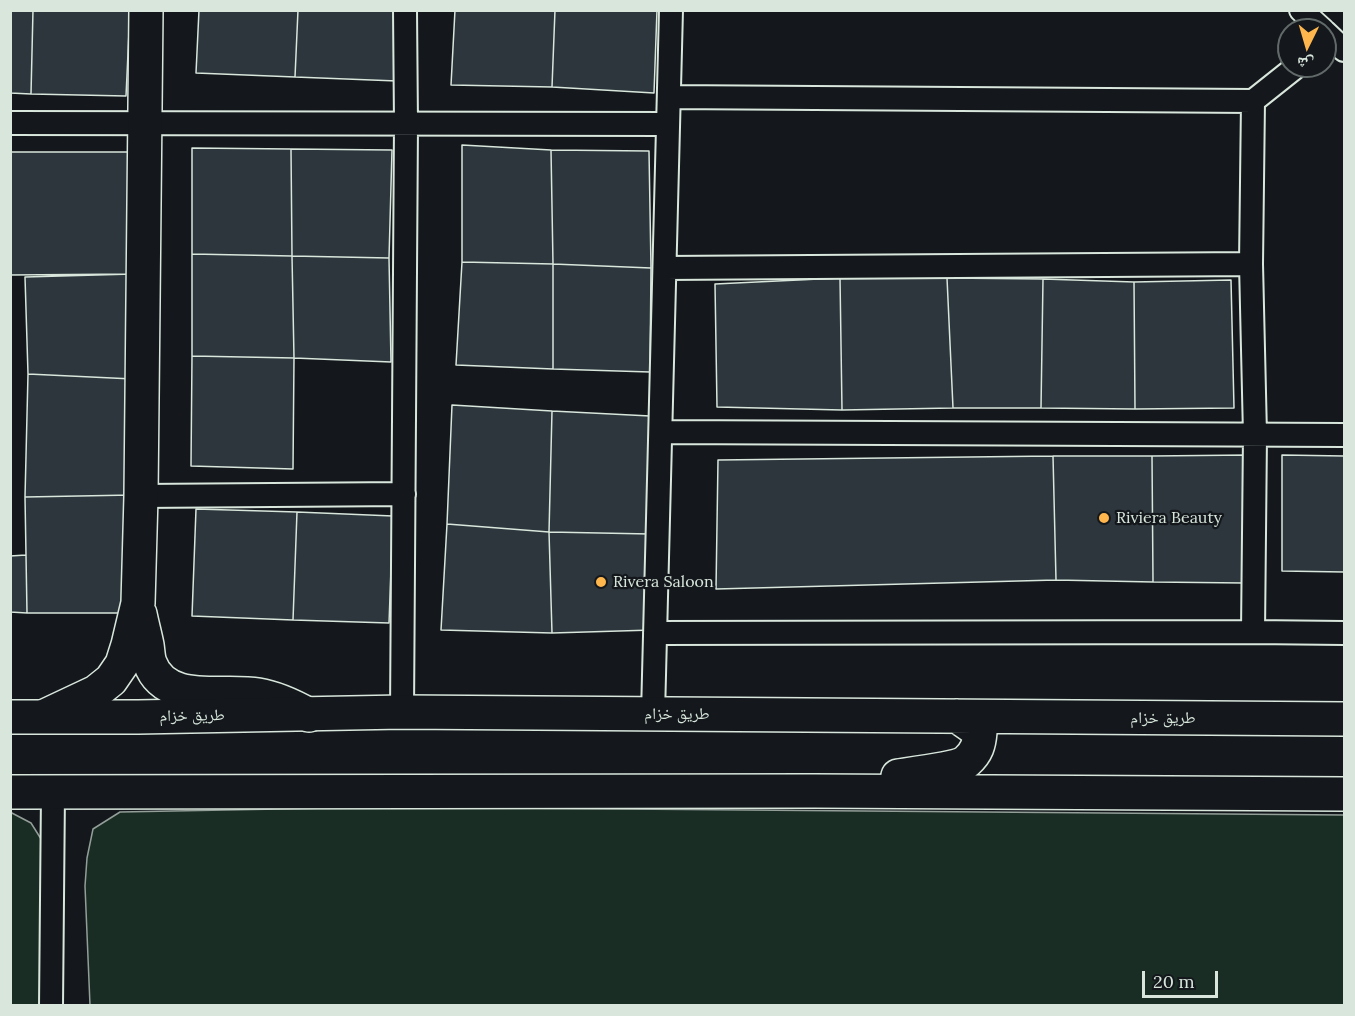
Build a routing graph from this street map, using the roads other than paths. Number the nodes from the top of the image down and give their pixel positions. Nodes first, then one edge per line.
1 (146, 10) edge
2 (405, 10) edge
3 (671, 10) edge
4 (1282, 78) edge
5 (669, 97) junction
6 (1253, 101) junction
7 (10, 123) edge
8 (144, 124) junction
9 (406, 124) junction
10 (668, 124) junction
11 (1251, 264) junction
12 (665, 268) junction
13 (661, 432) junction
14 (1255, 435) junction
15 (1344, 435) edge
16 (404, 494) junction
17 (141, 496) junction
18 (138, 603) junction
19 (1253, 632) junction
20 (656, 633) junction
21 (1344, 633) edge
22 (402, 712) junction
23 (653, 714) junction
24 (309, 715) junction
25 (45, 716) junction
26 (957, 716) junction
27 (10, 717) edge
28 (1344, 719) edge
29 (814, 791) junction
30 (10, 792) edge
31 (53, 792) junction
32 (1344, 794) edge
33 (51, 1005) edge

1 - 8 main road
2 - 9 street
3 - 5 street
4 - 6 street
5 - 6 street
5 - 10 street
6 - 11 street
7 - 8 street
8 - 9 street
8 - 17 main road
9 - 10 street
9 - 16 street
10 - 12 street
11 - 12 street
11 - 14 street
12 - 13 street
13 - 14 street
13 - 20 street
14 - 15 street
14 - 19 street
16 - 17 street
16 - 22 street
17 - 18 main road
18 - 24 main road
18 - 25 main road
19 - 20 street
19 - 21 street
20 - 23 street
22 - 23 main road, طريق خزام
22 - 24 main road, طريق خزام
23 - 26 main road, طريق خزام
24 - 25 main road, طريق خزام
25 - 27 main road, طريق خزام
26 - 28 main road, طريق خزام
26 - 29 main road
29 - 31 main road
29 - 32 main road
30 - 31 main road
31 - 33 street

